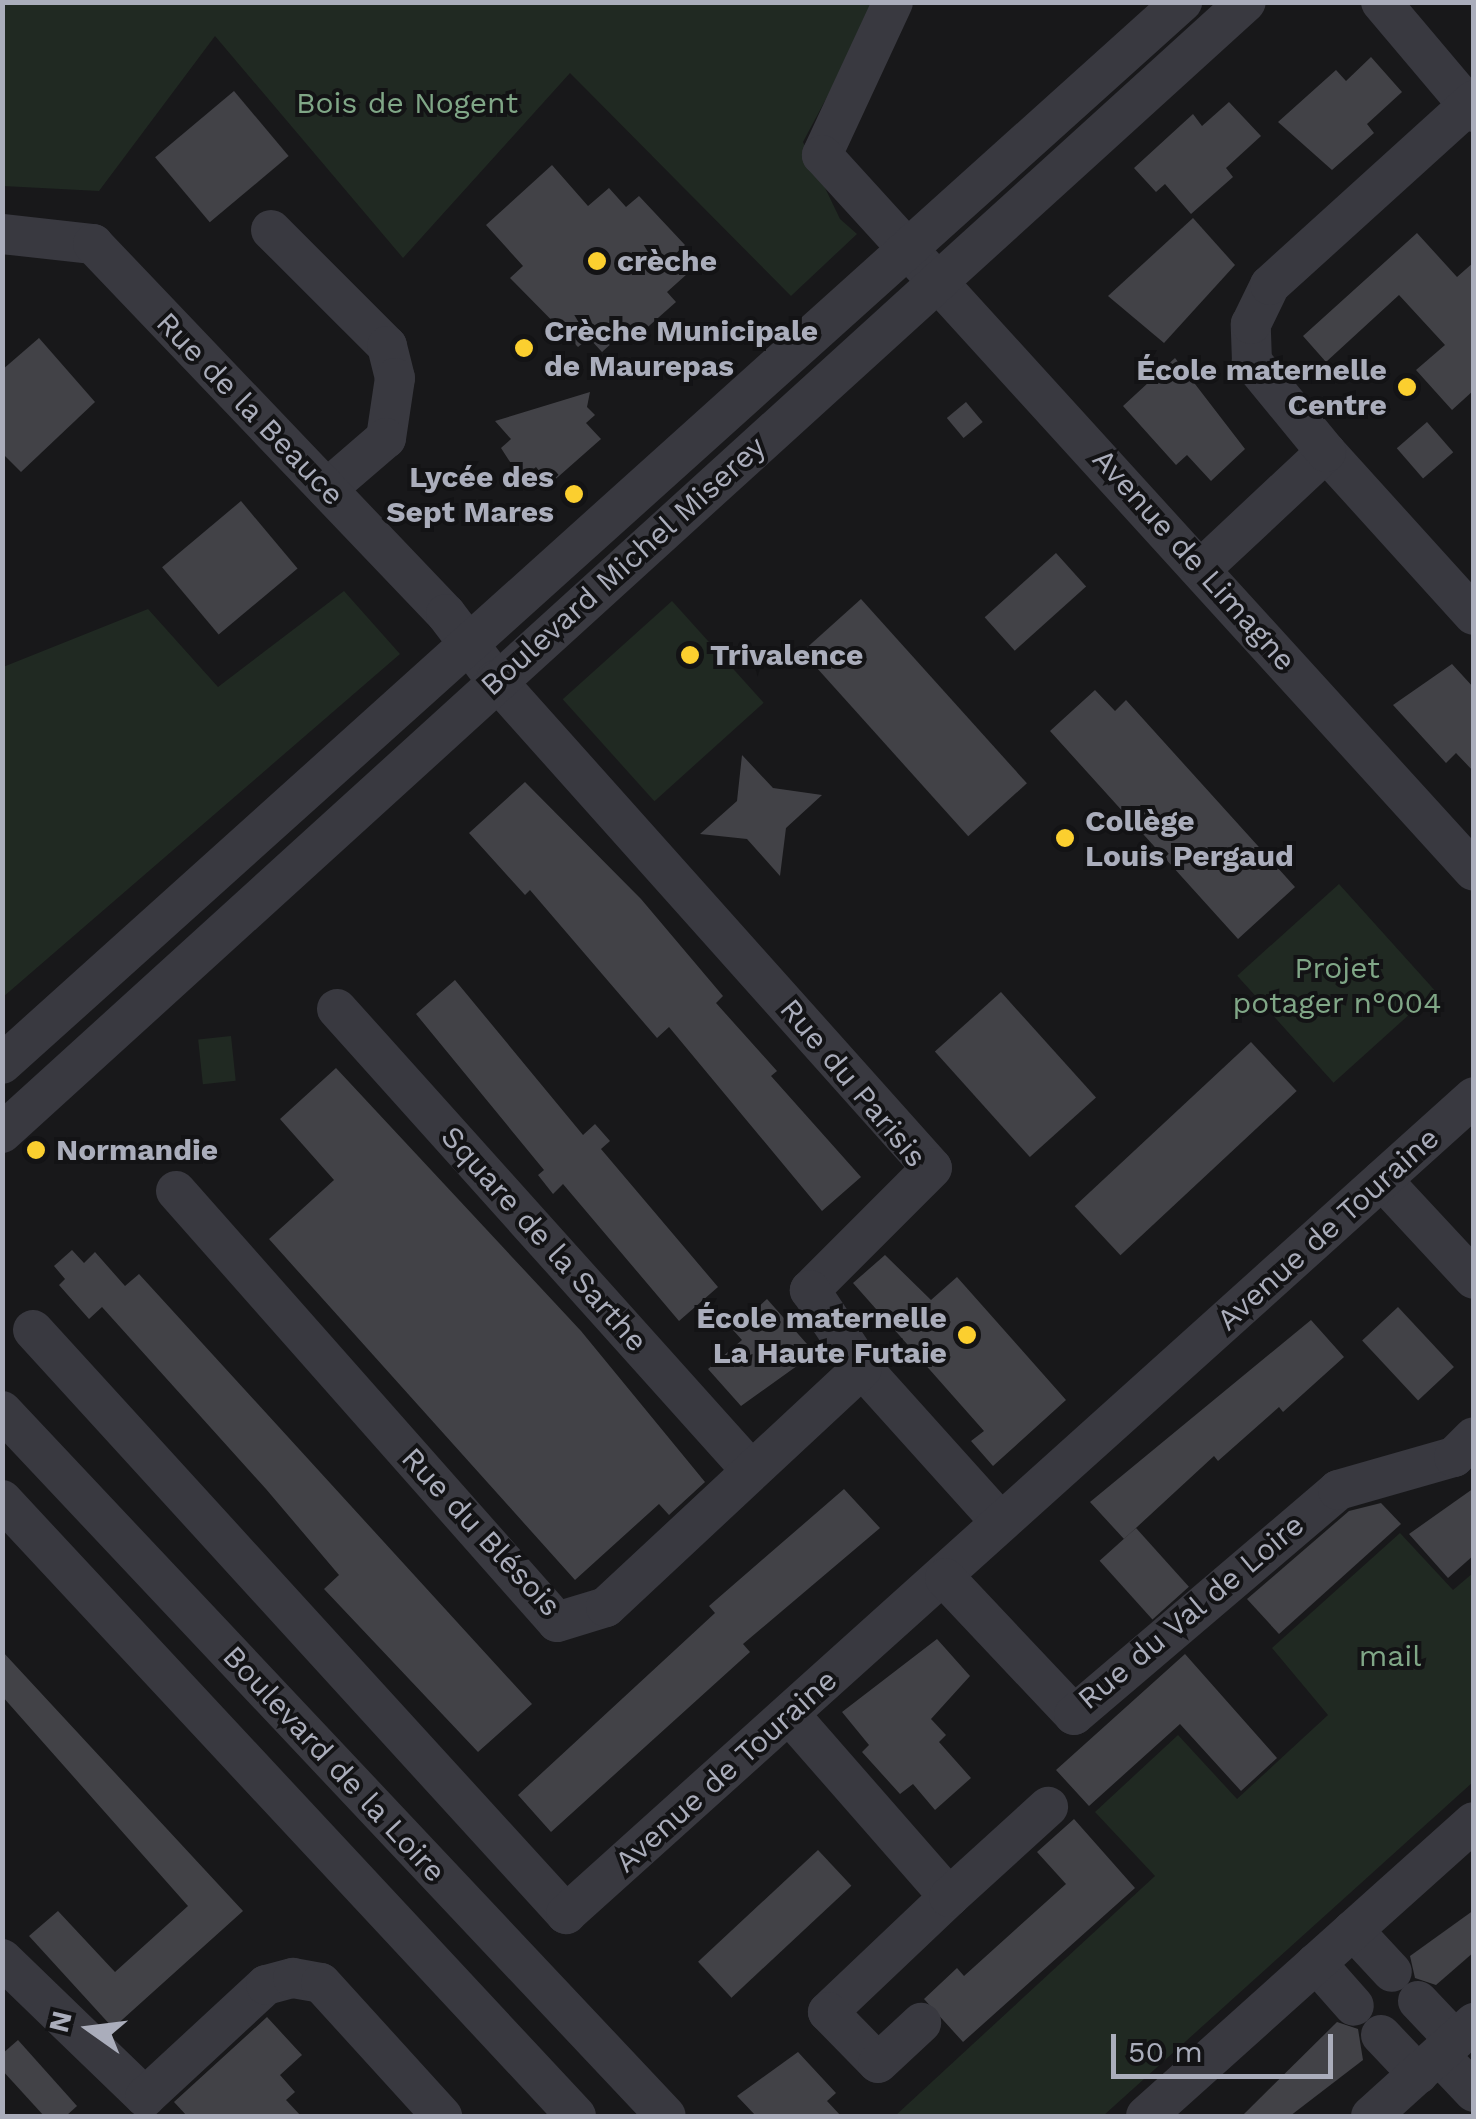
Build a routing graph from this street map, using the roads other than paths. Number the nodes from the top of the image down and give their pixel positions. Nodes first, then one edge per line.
1 (892, 2) edge
2 (1182, 2) edge
3 (1246, 2) edge
4 (1380, 2) edge
5 (1472, 106) edge
6 (271, 230) dead end
7 (2, 234) edge
8 (927, 264) junction
9 (1326, 452) junction
10 (328, 489) junction
11 (1202, 568) junction
12 (1474, 615) edge
13 (469, 642) junction
14 (496, 680) junction
15 (1474, 871) edge
16 (337, 1009) dead end
17 (2, 1064) edge
18 (1474, 1098) edge
19 (2, 1132) edge
20 (1382, 1180) junction
21 (176, 1192) dead end
22 (1474, 1279) edge
23 (33, 1330) dead end
24 (862, 1368) junction
25 (2, 1411) edge
26 (1474, 1436) edge
27 (750, 1469) junction
28 (2, 1500) edge
29 (1000, 1521) junction
30 (944, 1578) junction
31 (789, 1714) junction
32 (1048, 1807) dead end
33 (1474, 1822) edge
34 (949, 1897) junction
35 (1353, 1930) junction
36 (2, 1958) edge
37 (1316, 1964) junction
38 (921, 2023) dead end
39 (1446, 2048) edge
40 (1474, 2092) edge
41 (145, 2107) edge
42 (442, 2116) edge
43 (576, 2116) edge
44 (666, 2116) edge
45 (1146, 2116) edge
46 (1371, 2116) edge

1 - 8 street, Avenue de Limagne
2 - 8 street, Boulevard Michel Miserey
3 - 8 street, Boulevard Michel Miserey
4 - 5 street
5 - 9 street
6 - 10 street
7 - 10 street, Rue de la Beauce
8 - 11 street, Avenue de Limagne
8 - 13 street, Boulevard Michel Miserey
8 - 14 street, Boulevard Michel Miserey
9 - 11 street
9 - 12 street
10 - 13 street, Rue de la Beauce
11 - 15 street, Avenue de Limagne
13 - 14 street, Rue du Parisis
13 - 17 street, Boulevard Michel Miserey
14 - 19 street, Boulevard Michel Miserey
14 - 24 street, Rue du Parisis
16 - 27 street, Square de la Sarthe
18 - 20 street, Avenue de Touraine
20 - 22 street
20 - 29 street, Avenue de Touraine
21 - 27 street, Rue du Blésois
23 - 31 street, Avenue de Touraine
24 - 27 street, Rue du Blésois
24 - 29 street, Rue du Parisis
25 - 44 street, Boulevard de la Loire
26 - 30 street, Rue du Val de Loire
28 - 43 street, Boulevard de la Loire
29 - 30 street, Avenue de Touraine
30 - 31 street, Avenue de Touraine
31 - 34 street
32 - 34 street
33 - 35 street
34 - 38 street
35 - 37 street
35 - 39 street
36 - 41 street
37 - 39 street
37 - 45 street
39 - 40 street
39 - 46 street
41 - 42 street

